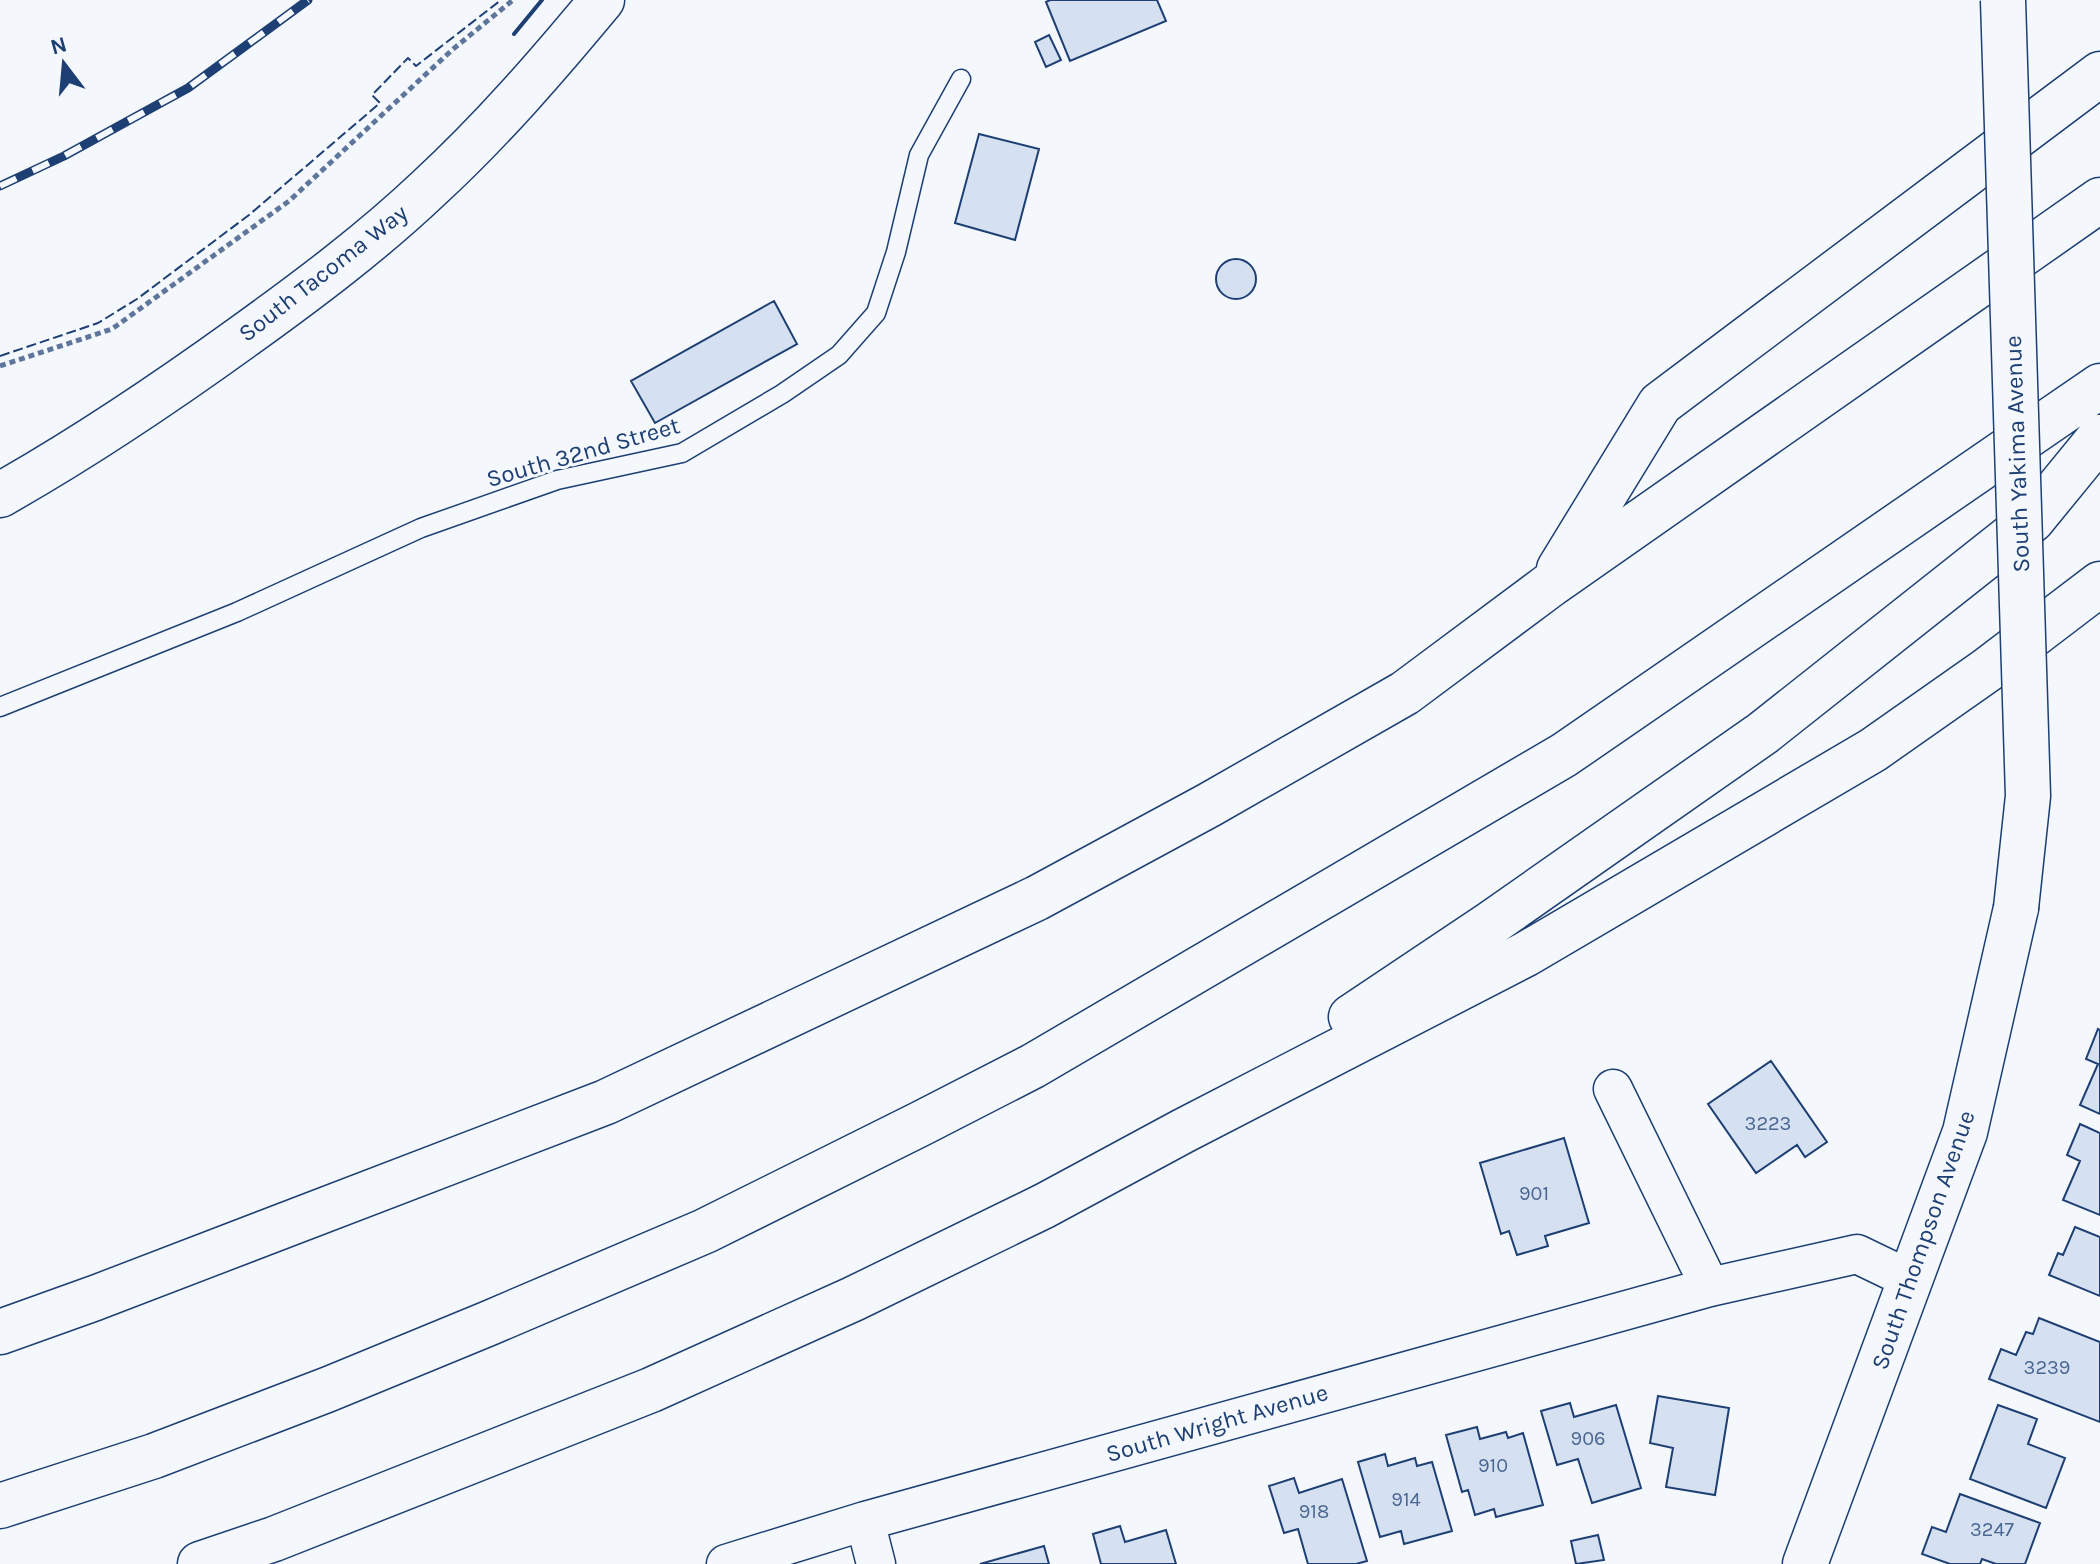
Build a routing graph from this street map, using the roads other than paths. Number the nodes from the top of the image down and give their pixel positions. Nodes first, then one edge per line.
1 (602, 0) edge
2 (2003, 0) edge
3 (2100, 74) edge
4 (961, 79) dead end
5 (2100, 200) edge
6 (2100, 386) edge
7 (2100, 437) edge
8 (0, 495) edge
9 (2100, 584) edge
10 (1550, 585) junction
11 (0, 707) edge
12 (2016, 908) joint
13 (1613, 1089) dead end
14 (1183, 1131) junction
15 (1911, 1280) junction
16 (1710, 1287) junction
17 (0, 1332) edge
18 (0, 1506) edge
19 (865, 1521) junction
20 (200, 1564) edge
21 (726, 1564) edge
22 (876, 1564) edge
23 (1805, 1564) edge

1 - 8 main road, South Tacoma Way
2 - 12 main road, South Yakima Avenue, bridge
3 - 10 main road
4 - 11 lane, South 32nd Street
5 - 10 main road
6 - 18 main road
7 - 14 main road
9 - 14 main road
10 - 17 main road
12 - 15 main road, South Thompson Avenue
13 - 16 street
14 - 20 main road
15 - 16 street, South Wright Avenue
15 - 23 main road, South Thompson Avenue
16 - 19 street, South Wright Avenue
19 - 21 street, South Wright Avenue
19 - 22 street

